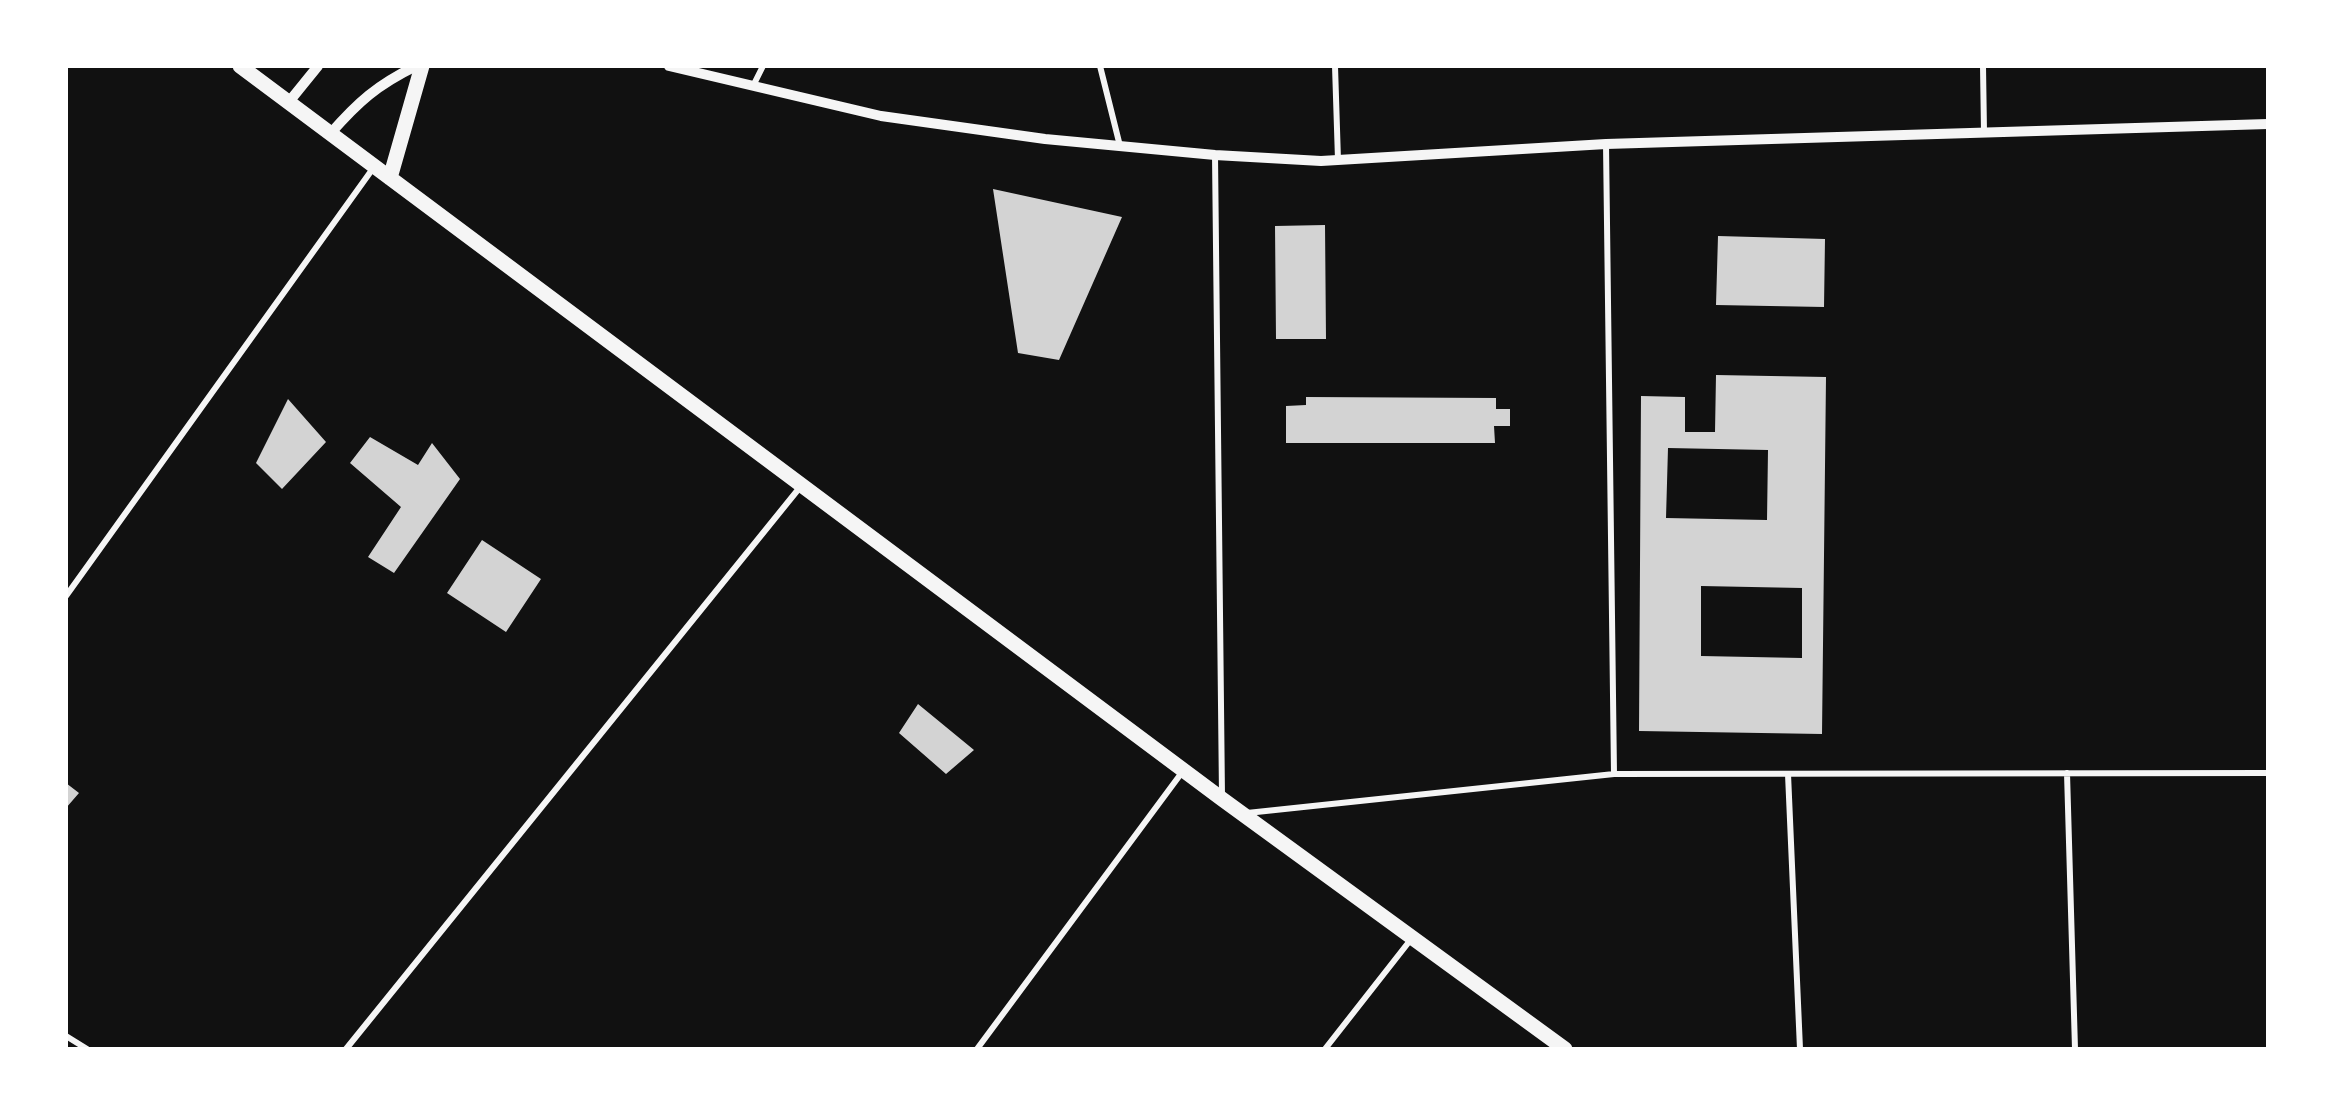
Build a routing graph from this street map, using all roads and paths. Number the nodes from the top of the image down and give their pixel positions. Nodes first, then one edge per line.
1 (240, 66) edge
2 (318, 66) edge
3 (416, 66) edge
4 (422, 66) edge
5 (669, 66) edge
6 (763, 66) edge
7 (1100, 66) edge
8 (1335, 66) edge
9 (1983, 66) edge
10 (752, 87) junction
11 (288, 103) junction
12 (2268, 124) edge
13 (1984, 132) junction
14 (330, 134) junction
15 (1606, 144) junction
16 (1120, 146) junction
17 (1215, 155) junction
18 (1338, 160) junction
19 (375, 166) junction
20 (390, 178) junction
21 (802, 486) junction
22 (66, 596) edge
23 (1184, 771) junction
24 (2067, 773) junction
25 (2268, 773) edge
26 (1614, 774) junction
27 (1788, 774) junction
28 (1222, 800) junction
29 (1241, 813) junction
30 (1412, 938) junction
31 (66, 1036) edge
32 (87, 1049) edge
33 (346, 1049) edge
34 (977, 1049) edge
35 (1325, 1049) edge
36 (1565, 1049) edge
37 (1800, 1049) edge
38 (2074, 1049) edge

1 - 11 main road
2 - 11 street
3 - 14 street
4 - 20 main road
5 - 10 street
6 - 10 street
7 - 16 street
8 - 18 street
9 - 13 street
10 - 16 street
11 - 14 main road
12 - 13 street
13 - 15 street
14 - 19 main road
15 - 18 street
15 - 26 street
16 - 17 street
17 - 18 street
17 - 28 street
19 - 20 main road
19 - 22 street
20 - 21 main road
21 - 23 main road
21 - 33 street
23 - 28 main road
23 - 34 street
24 - 25 street
24 - 27 street
24 - 38 street
26 - 27 street
26 - 29 street
27 - 37 street
28 - 29 main road
29 - 30 main road
30 - 35 street
30 - 36 main road
31 - 32 street

